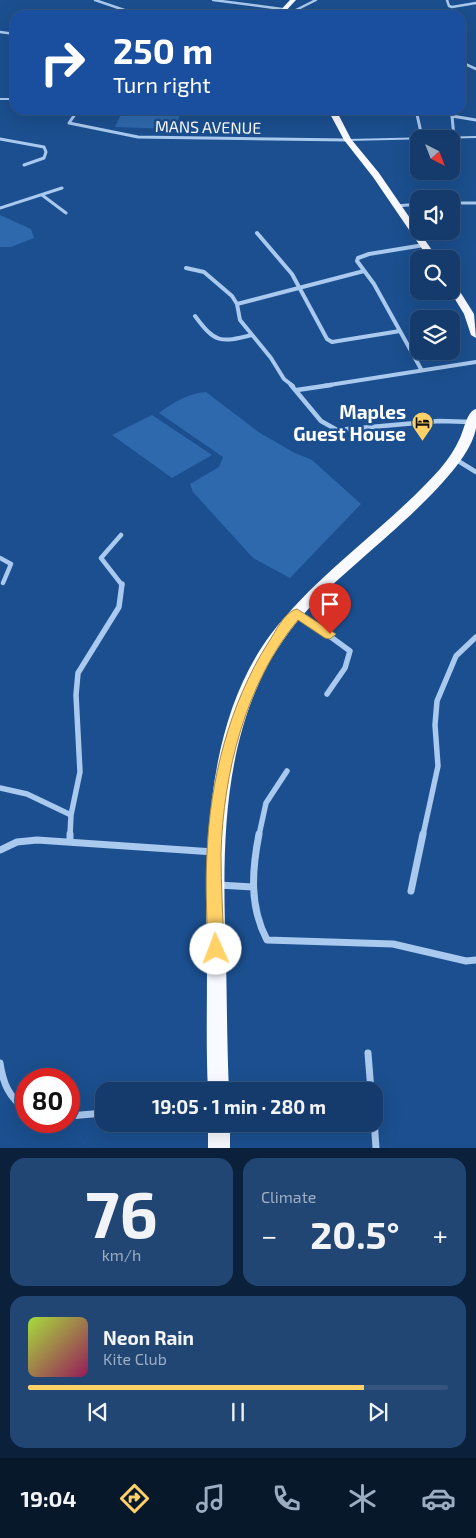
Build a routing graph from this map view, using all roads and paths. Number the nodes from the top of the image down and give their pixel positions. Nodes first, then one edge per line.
1 (95, 0) edge
2 (213, 0) edge
3 (293, 0) edge
4 (316, 0) edge
5 (447, 0) edge
6 (476, 3) edge
7 (124, 10) edge
8 (265, 10) edge
9 (283, 10) edge
10 (292, 10) edge
11 (75, 115) edge
12 (335, 115) edge
13 (417, 115) edge
14 (452, 116) joint
15 (476, 120) edge
16 (420, 130) edge
17 (453, 130) edge
18 (410, 137) edge
19 (460, 137) edge
20 (476, 137) edge
21 (0, 139) edge
22 (348, 140) junction
23 (24, 165) dead end
24 (62, 188) dead end
25 (42, 196) junction
26 (460, 203) edge
27 (476, 203) edge
28 (410, 205) edge
29 (396, 206) junction
30 (0, 208) edge
31 (66, 213) dead end
32 (258, 233) dead end
33 (424, 245) junction
34 (428, 250) edge
35 (186, 268) dead end
36 (364, 272) junction
37 (300, 286) junction
38 (460, 300) edge
39 (237, 304) junction
40 (194, 316) dead end
41 (400, 331) junction
42 (252, 335) junction
43 (476, 335) edge
44 (476, 362) edge
45 (421, 369) junction
46 (297, 390) junction
47 (474, 417) edge
48 (455, 459) junction
49 (476, 472) edge
50 (121, 535) dead end
51 (0, 558) edge
52 (3, 583) dead end
53 (297, 613) junction
54 (476, 637) edge
55 (327, 694) dead end
56 (287, 771) dead end
57 (0, 788) edge
58 (71, 815) junction
59 (70, 842) junction
60 (0, 850) edge
61 (214, 852) junction
62 (213, 885) junction
63 (252, 886) junction
64 (411, 891) dead end
65 (476, 960) edge
66 (368, 1053) dead end
67 (0, 1063) edge
68 (218, 1082) edge
69 (370, 1082) edge
70 (15, 1102) edge
71 (95, 1114) edge
72 (80, 1115) edge
73 (219, 1132) edge
74 (375, 1132) edge
75 (219, 1148) edge
76 (376, 1148) edge

1 - 7 street
2 - 8 street
3 - 9 highway
4 - 10 street
5 - 6 street
11 - 22 street, MANS AVENUE
12 - 22 highway
13 - 16 street
14 - 15 street
14 - 17 street
18 - 22 street
19 - 20 street
21 - 23 street
22 - 29 highway
24 - 25 street
25 - 30 street
25 - 31 street
26 - 27 street
28 - 29 street
29 - 33 highway
32 - 37 street
33 - 34 highway
33 - 36 street
35 - 39 street
36 - 37 street
36 - 41 street
37 - 39 street
37 - 41 street
38 - 43 highway
39 - 42 street
40 - 42 street
41 - 45 street
42 - 46 street
44 - 45 street
45 - 46 street
46 - 47 street
47 - 48 highway
48 - 49 street
48 - 53 highway
50 - 58 street
51 - 52 street
53 - 55 street
53 - 61 highway
54 - 64 street
56 - 63 street
57 - 58 street
58 - 59 street
59 - 60 street
59 - 61 street
61 - 62 highway
62 - 63 street
62 - 68 highway
63 - 65 street
66 - 69 street
67 - 70 street
71 - 72 street
73 - 75 highway
74 - 76 street

